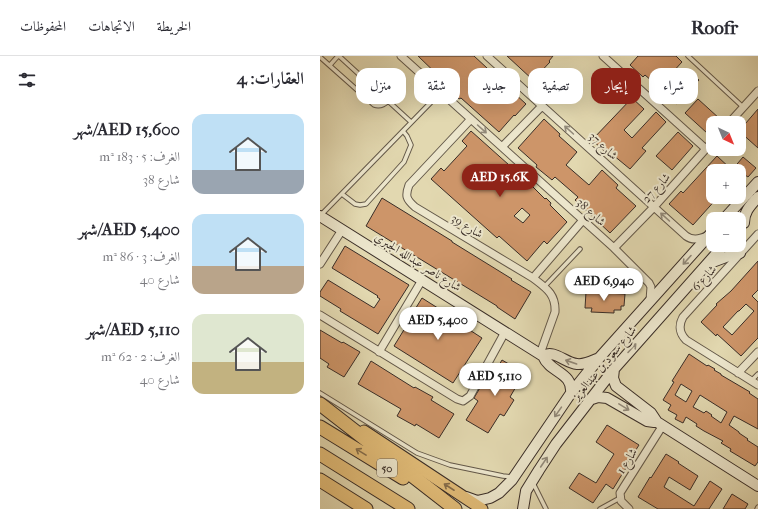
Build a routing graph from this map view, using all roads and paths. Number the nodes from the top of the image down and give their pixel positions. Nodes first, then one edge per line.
1 (339, 56) edge
2 (401, 56) edge
3 (487, 56) edge
4 (603, 56) edge
5 (688, 56) edge
6 (320, 57) edge
7 (330, 65) junction
8 (414, 68) edge
9 (356, 72) edge
10 (356, 89) edge
11 (758, 90) edge
12 (373, 104) edge
13 (384, 104) edge
14 (391, 104) edge
15 (429, 104) edge
16 (454, 104) edge
17 (542, 106) junction
18 (743, 107) junction
19 (735, 116) edge
20 (471, 119) junction
21 (411, 122) junction
22 (403, 131) junction
23 (502, 147) junction
24 (706, 149) joint
25 (758, 182) edge
26 (342, 194) junction
27 (758, 197) edge
28 (654, 207) junction
29 (758, 207) edge
30 (730, 212) edge
31 (746, 213) edge
32 (320, 216) edge
33 (583, 220) junction
34 (746, 220) edge
35 (342, 230) junction
36 (758, 234) edge
37 (706, 236) edge
38 (706, 239) edge
39 (614, 248) junction
40 (580, 249) dead end
41 (718, 252) edge
42 (740, 253) junction
43 (320, 264) edge
44 (706, 265) junction
45 (533, 278) junction
46 (422, 280) junction
47 (544, 287) junction
48 (650, 301) junction
49 (320, 315) edge
50 (505, 332) junction
51 (379, 352) junction
52 (758, 352) edge
53 (542, 355) junction
54 (600, 357) junction
55 (614, 369) junction
56 (738, 373) junction
57 (758, 374) edge
58 (751, 381) junction
59 (758, 385) edge
60 (320, 393) edge
61 (571, 393) junction
62 (589, 400) junction
63 (320, 403) edge
64 (660, 423) junction
65 (320, 427) edge
66 (542, 434) junction
67 (556, 444) junction
68 (320, 454) edge
69 (320, 464) edge
70 (514, 477) junction
71 (320, 480) edge
72 (532, 481) junction
73 (758, 486) edge
74 (464, 497) junction
75 (620, 497) junction
76 (406, 508) edge
77 (366, 509) edge
78 (454, 509) edge
79 (482, 509) edge
80 (523, 509) edge
81 (546, 509) edge
82 (600, 509) edge
83 (629, 509) edge

1 - 7 lane
1 - 9 lane
2 - 8 street, شارع 38
3 - 17 street, شارع 37
4 - 24 street
5 - 18 lane
6 - 7 lane
7 - 10 lane
11 - 18 street
12 - 13 lane
14 - 21 lane
15 - 21 lane
16 - 20 street, شارع 38
17 - 23 street
28 -> 17 street, شارع 37
18 - 19 street
20 -> 23 street, شارع 38
20 - 45 street, شارع 39
21 - 22 lane
22 - 26 lane
22 - 26 lane
23 - 33 street, شارع 38
24 - 28 street, شارع 27
25 - 30 main road
26 - 32 lane
27 - 31 main road
37 -> 28 street, شارع 37
28 - 39 street, شارع 27
29 - 34 main road
32 - 35 main road, شارع ناصر عبدالله الجبري
33 - 39 street, شارع 38
33 - 45 street
35 - 43 street
35 - 46 main road, شارع ناصر عبدالله الجبري
36 - 42 street, شارع 6
38 -> 48 main road, شارع سعود بن عبدالعزيز
39 - 48 street, شارع 38
40 - 47 lane
41 - 44 main road, شارع سعود بن عبدالعزيز
42 - 44 main road
42 - 56 street, شارع 6
55 -> 44 main road, شارع سعود بن عبدالعزيز
45 - 47 street, شارع 39
46 - 50 main road, شارع ناصر عبدالله الجبري
46 - 51 street
47 - 53 street, شارع 39
48 - 54 main road, شارع سعود بن عبدالعزيز
49 - 51 street
50 - 51 street
50 - 53 main road, شارع ناصر عبدالله الجبري
52 - 56 street
54 -> 53 main road, شارع ناصر عبدالله الجبري
53 - 61 main road, شارع ناصر عبدالله الجبري
54 - 61 main road, شارع سعود بن عبدالعزيز
55 - 62 main road, شارع سعود بن عبدالعزيز
55 - 64 main road
56 - 58 street
57 - 58 lane
58 - 59 street
60 - 70 lane
61 -> 66 main road, شارع سعود بن عبدالعزيز
62 -> 64 main road
62 - 67 main road, شارع سعود بن عبدالعزيز
74 -> 63 main road
63 - 78 highway
64 - 73 main road
64 - 75 street, شارع 1
78 -> 65 highway, 50
66 - 67 main road
66 - 70 main road, شارع سعود بن عبدالعزيز
72 -> 67 main road, شارع سعود بن عبدالعزيز
68 - 76 highway, 50
69 - 76 highway
70 - 74 main road, شارع سعود بن عبدالعزيز
71 - 77 highway
72 - 80 main road, شارع سعود بن عبدالعزيز
72 - 81 lane
74 - 79 main road
75 - 82 lane
75 - 83 street

